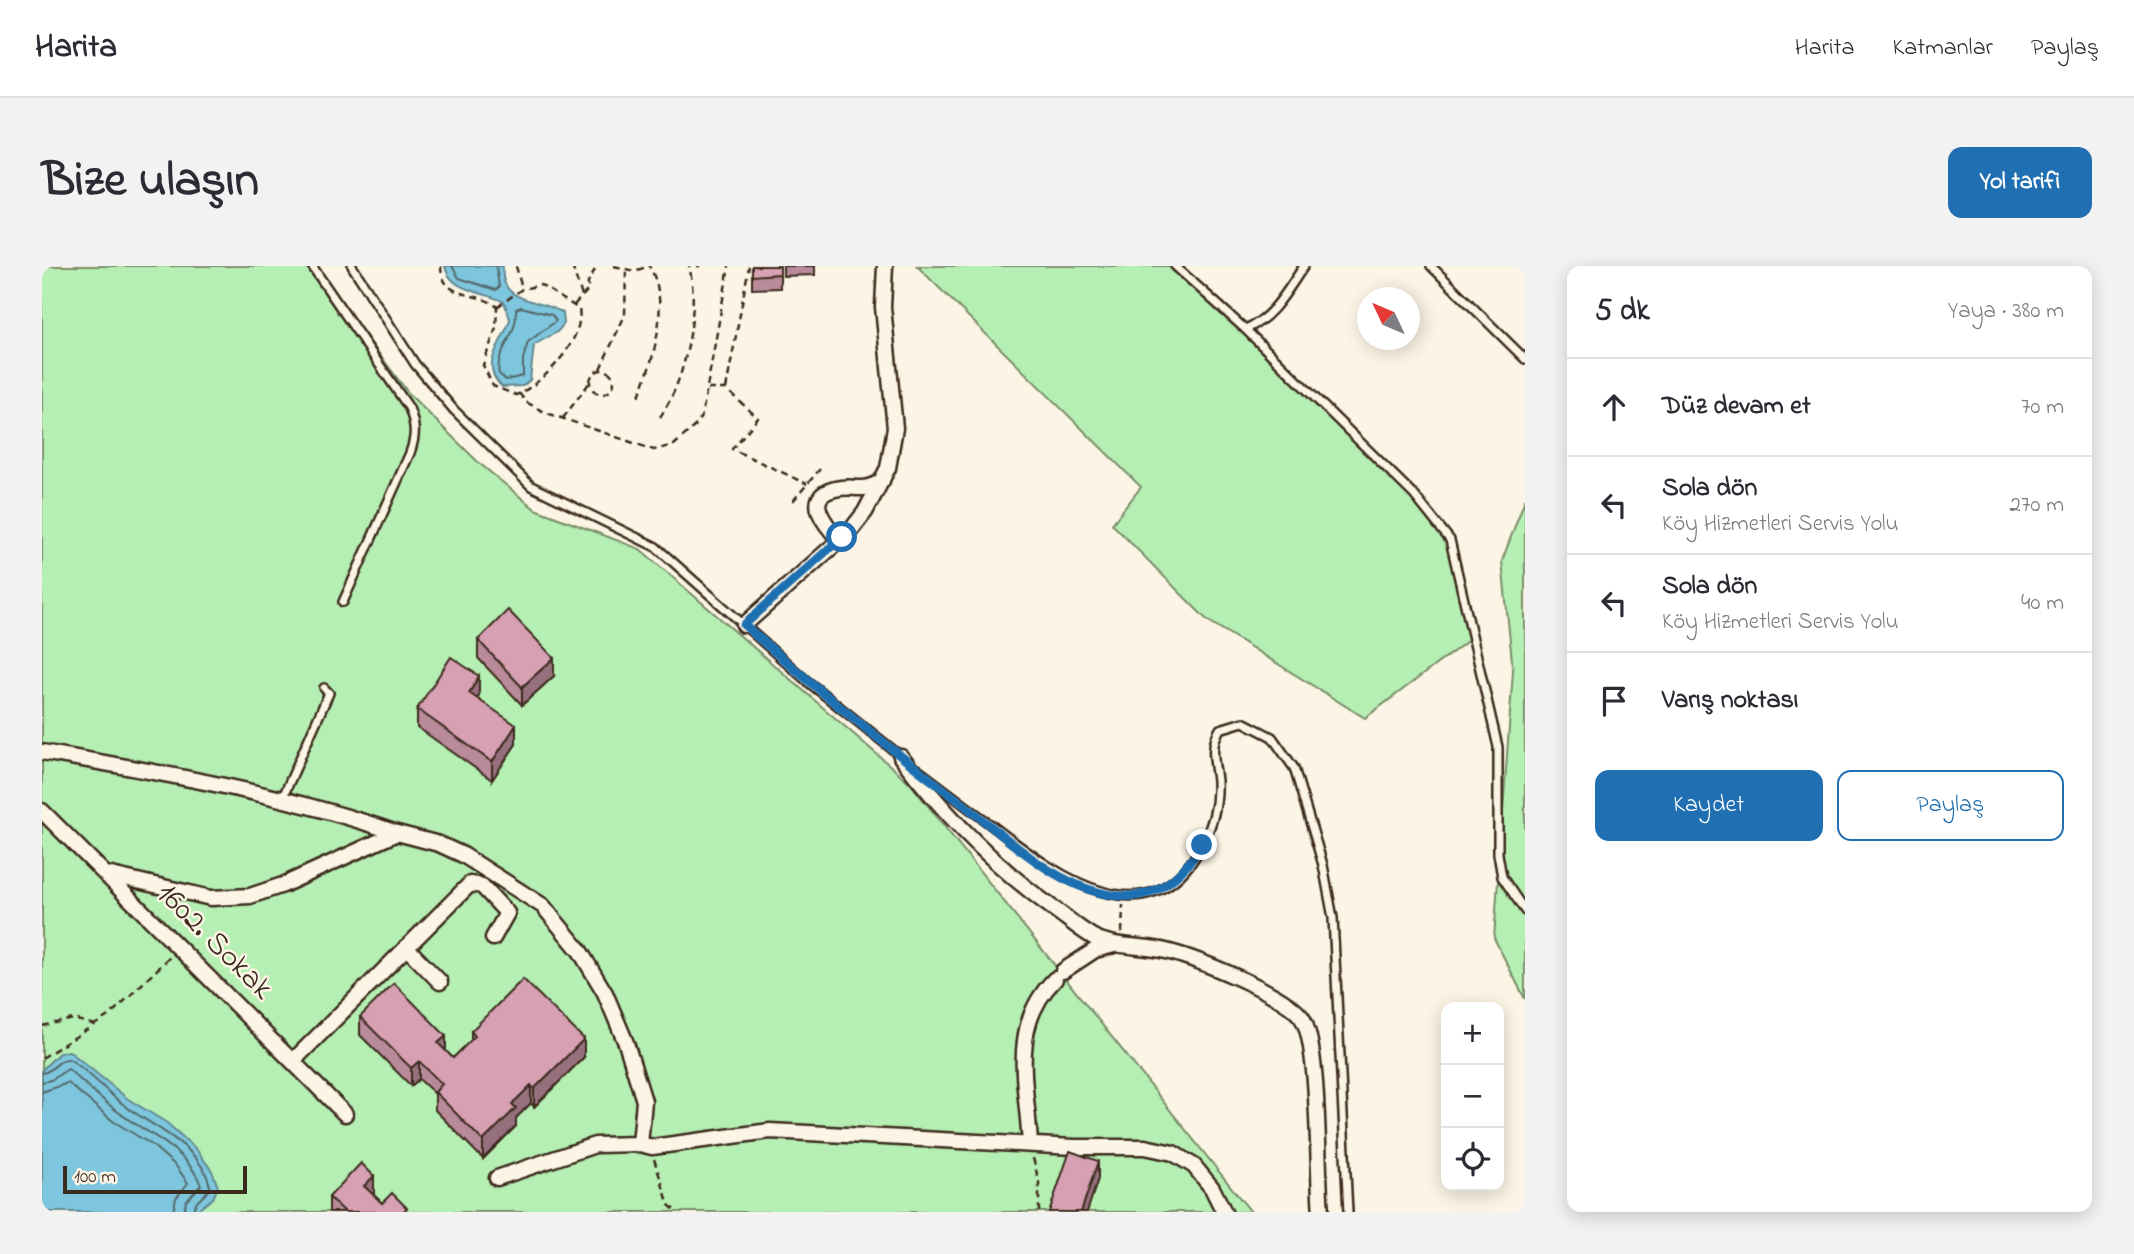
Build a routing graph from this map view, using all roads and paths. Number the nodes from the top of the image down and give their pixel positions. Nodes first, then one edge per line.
1 (312, 266) edge
2 (352, 266) edge
3 (440, 266) edge
4 (516, 266) edge
5 (572, 266) edge
6 (597, 266) edge
7 (614, 266) edge
8 (649, 266) edge
9 (690, 266) edge
10 (729, 266) edge
11 (749, 266) edge
12 (885, 266) edge
13 (1175, 266) edge
14 (1304, 266) edge
15 (1431, 266) edge
16 (626, 271) junction
17 (522, 289) junction
18 (583, 299) junction
19 (574, 305) junction
20 (497, 307) junction
21 (1245, 329) junction
22 (1525, 359) edge
23 (600, 369) junction
24 (590, 382) junction
25 (708, 389) junction
26 (726, 389) junction
27 (519, 393) junction
28 (639, 396) dead end
29 (660, 417) dead end
30 (563, 418) junction
31 (820, 469) dead end
32 (882, 481) junction
33 (807, 484) junction
34 (842, 488) junction
35 (793, 501) dead end
36 (860, 518) junction
37 (839, 540) junction
38 (343, 602) dead end
39 (744, 625) junction
40 (324, 688) dead end
41 (42, 752) edge
42 (901, 757) junction
43 (282, 799) junction
44 (42, 811) edge
45 (397, 833) junction
46 (107, 874) junction
47 (1123, 897) junction
48 (1525, 911) edge
49 (494, 938) dead end
50 (1120, 943) junction
51 (180, 947) junction
52 (406, 947) junction
53 (440, 982) dead end
54 (96, 1025) junction
55 (42, 1026) edge
56 (42, 1058) edge
57 (293, 1060) junction
58 (345, 1114) dead end
59 (1030, 1144) junction
60 (646, 1146) junction
61 (497, 1178) dead end
62 (677, 1212) edge
63 (1039, 1212) edge
64 (1224, 1212) edge
65 (1321, 1212) edge
66 (1348, 1212) edge

1 - 38 lane
2 - 39 lane
3 - 20 path
4 - 17 path
5 - 18 path
6 - 18 path
7 - 16 path
8 - 16 path
8 - 28 path
9 - 29 path
10 - 25 path
11 - 26 path
12 - 32 street
13 - 21 lane
14 - 21 lane
15 - 22 lane
16 - 23 path
17 - 19 path
17 - 20 path
18 - 19 path
19 - 27 path
20 - 27 path
21 - 48 lane
23 - 24 path
23 - 24 path
24 - 30 path
25 - 26 path
25 - 30 path
26 - 33 path
27 - 30 path
31 - 33 path
32 - 34 street
32 - 36 street
33 - 35 path
34 - 36 street
34 - 37 street
36 - 37 street
37 - 39 street
39 - 42 lane
40 - 43 lane
41 - 43 street
42 - 47 lane
42 - 50 street
43 - 45 street
44 - 46 street, 1602. Sokak
45 - 46 street
45 - 60 street
46 - 51 street, 1602. Sokak
47 - 50 path
47 - 66 lane
49 - 52 street
50 - 59 street
50 - 65 street
51 - 54 path
51 - 57 street, 1602. Sokak
52 - 53 street
52 - 57 street
54 - 55 path
54 - 56 path
57 - 58 street, 1602. Sokak
59 - 60 street
59 - 63 path
59 - 64 street
60 - 61 street
60 - 62 path

